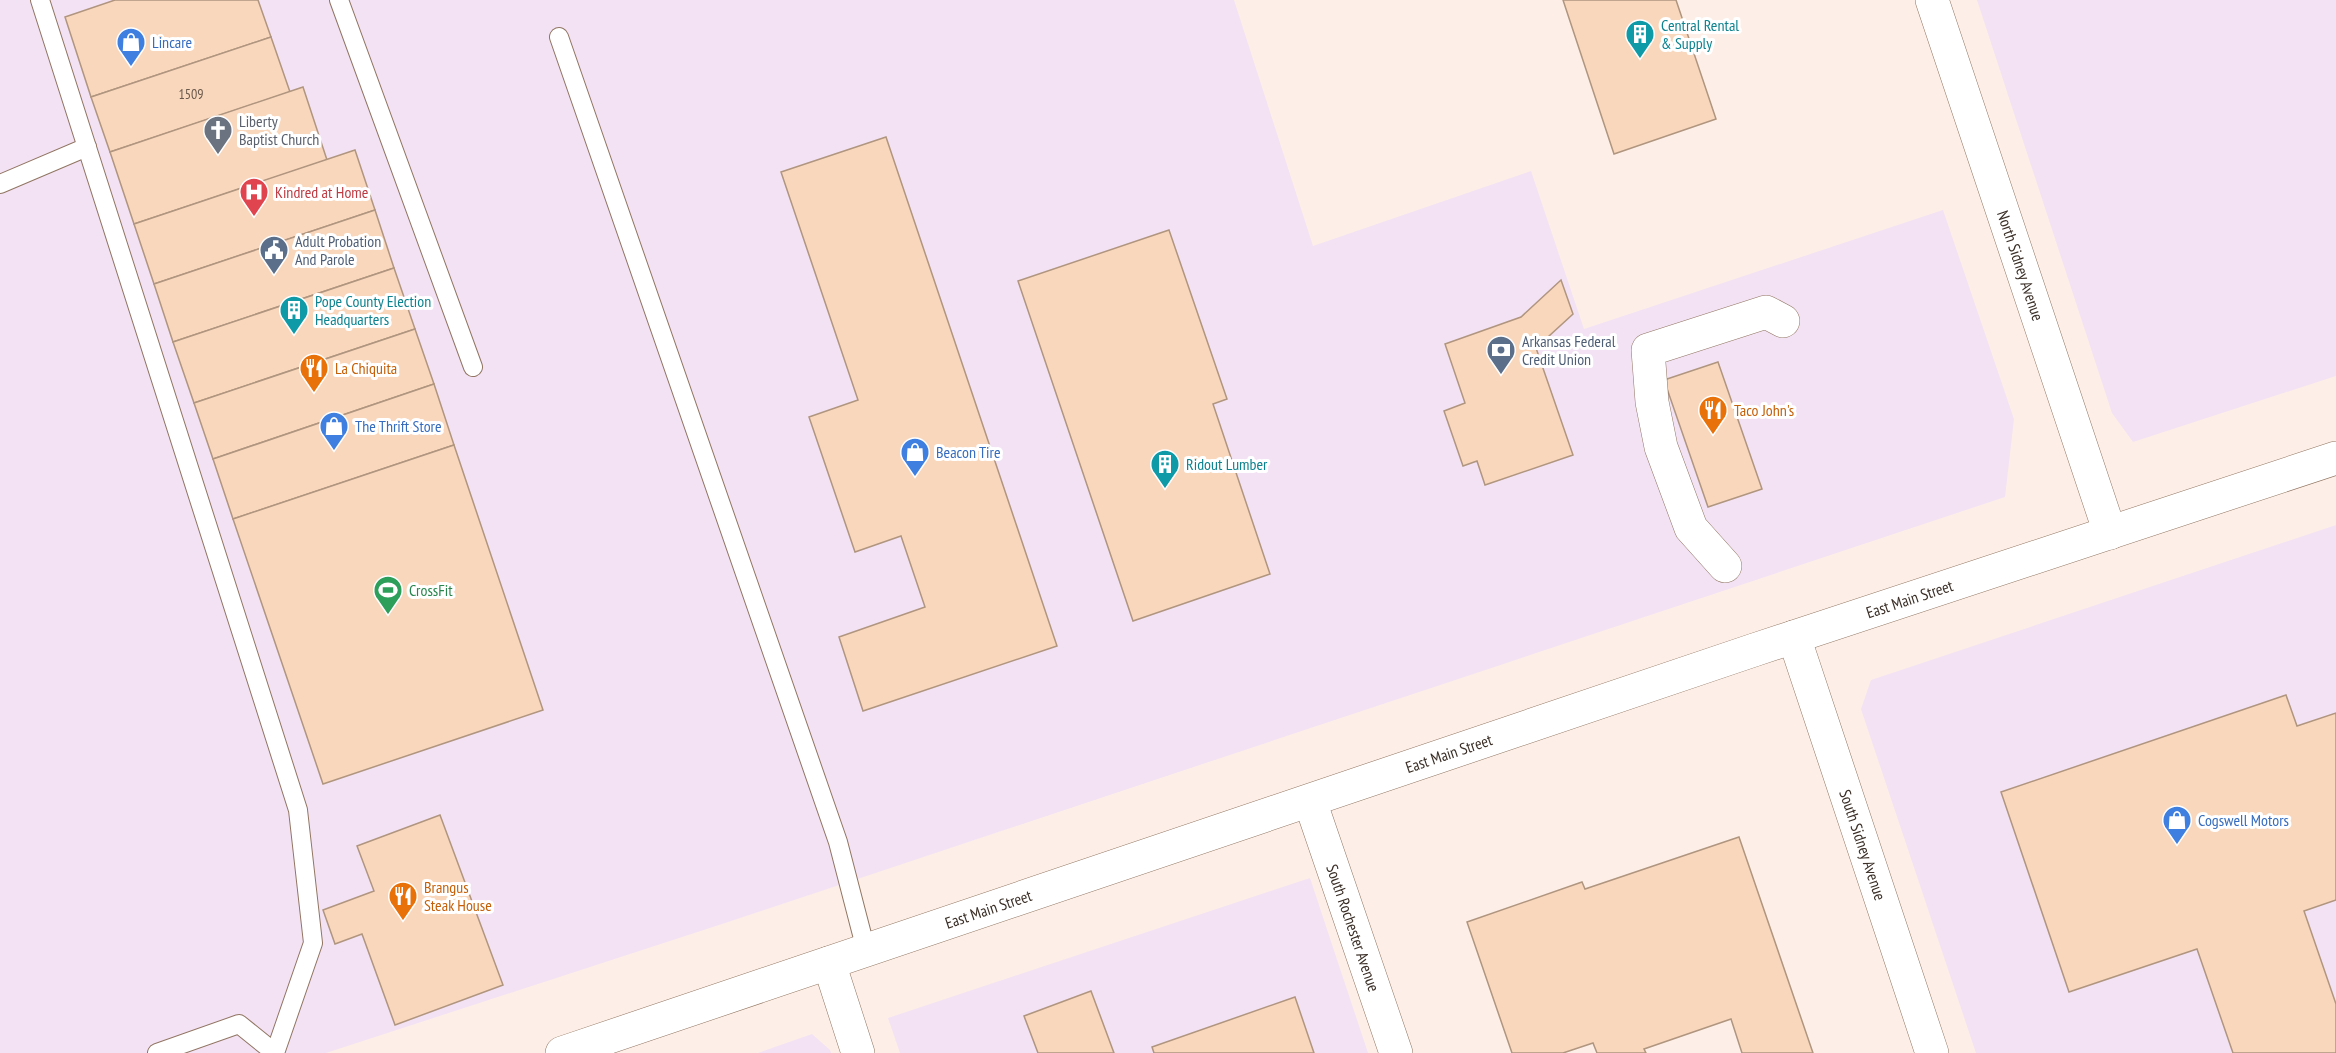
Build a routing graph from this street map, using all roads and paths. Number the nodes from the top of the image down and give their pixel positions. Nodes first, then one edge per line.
1 (40, 0) edge
2 (339, 0) edge
3 (1932, 0) edge
4 (559, 37) dead end
5 (87, 147) junction
6 (0, 184) edge
7 (1783, 321) dead end
8 (473, 367) dead end
9 (2336, 458) edge
10 (2110, 533) junction
11 (1725, 566) dead end
12 (1794, 637) junction
13 (1310, 801) junction
14 (866, 950) junction
15 (829, 963) junction
16 (157, 1053) edge
17 (275, 1053) edge
18 (562, 1053) edge
19 (858, 1053) edge
20 (1396, 1053) edge
21 (1932, 1053) edge

1 - 5 lane
2 - 8 lane
3 - 10 main road, North Sidney Avenue
4 - 14 lane
5 - 6 lane
5 - 17 lane
7 - 11 main road
9 - 10 main road, East Main Street
10 - 12 main road, East Main Street
12 - 13 main road, East Main Street
12 - 21 main road, South Sidney Avenue
13 - 14 main road, East Main Street
13 - 20 main road, South Rochester Avenue
14 - 15 main road, East Main Street
15 - 18 main road, East Main Street
15 - 19 main road
16 - 17 lane

